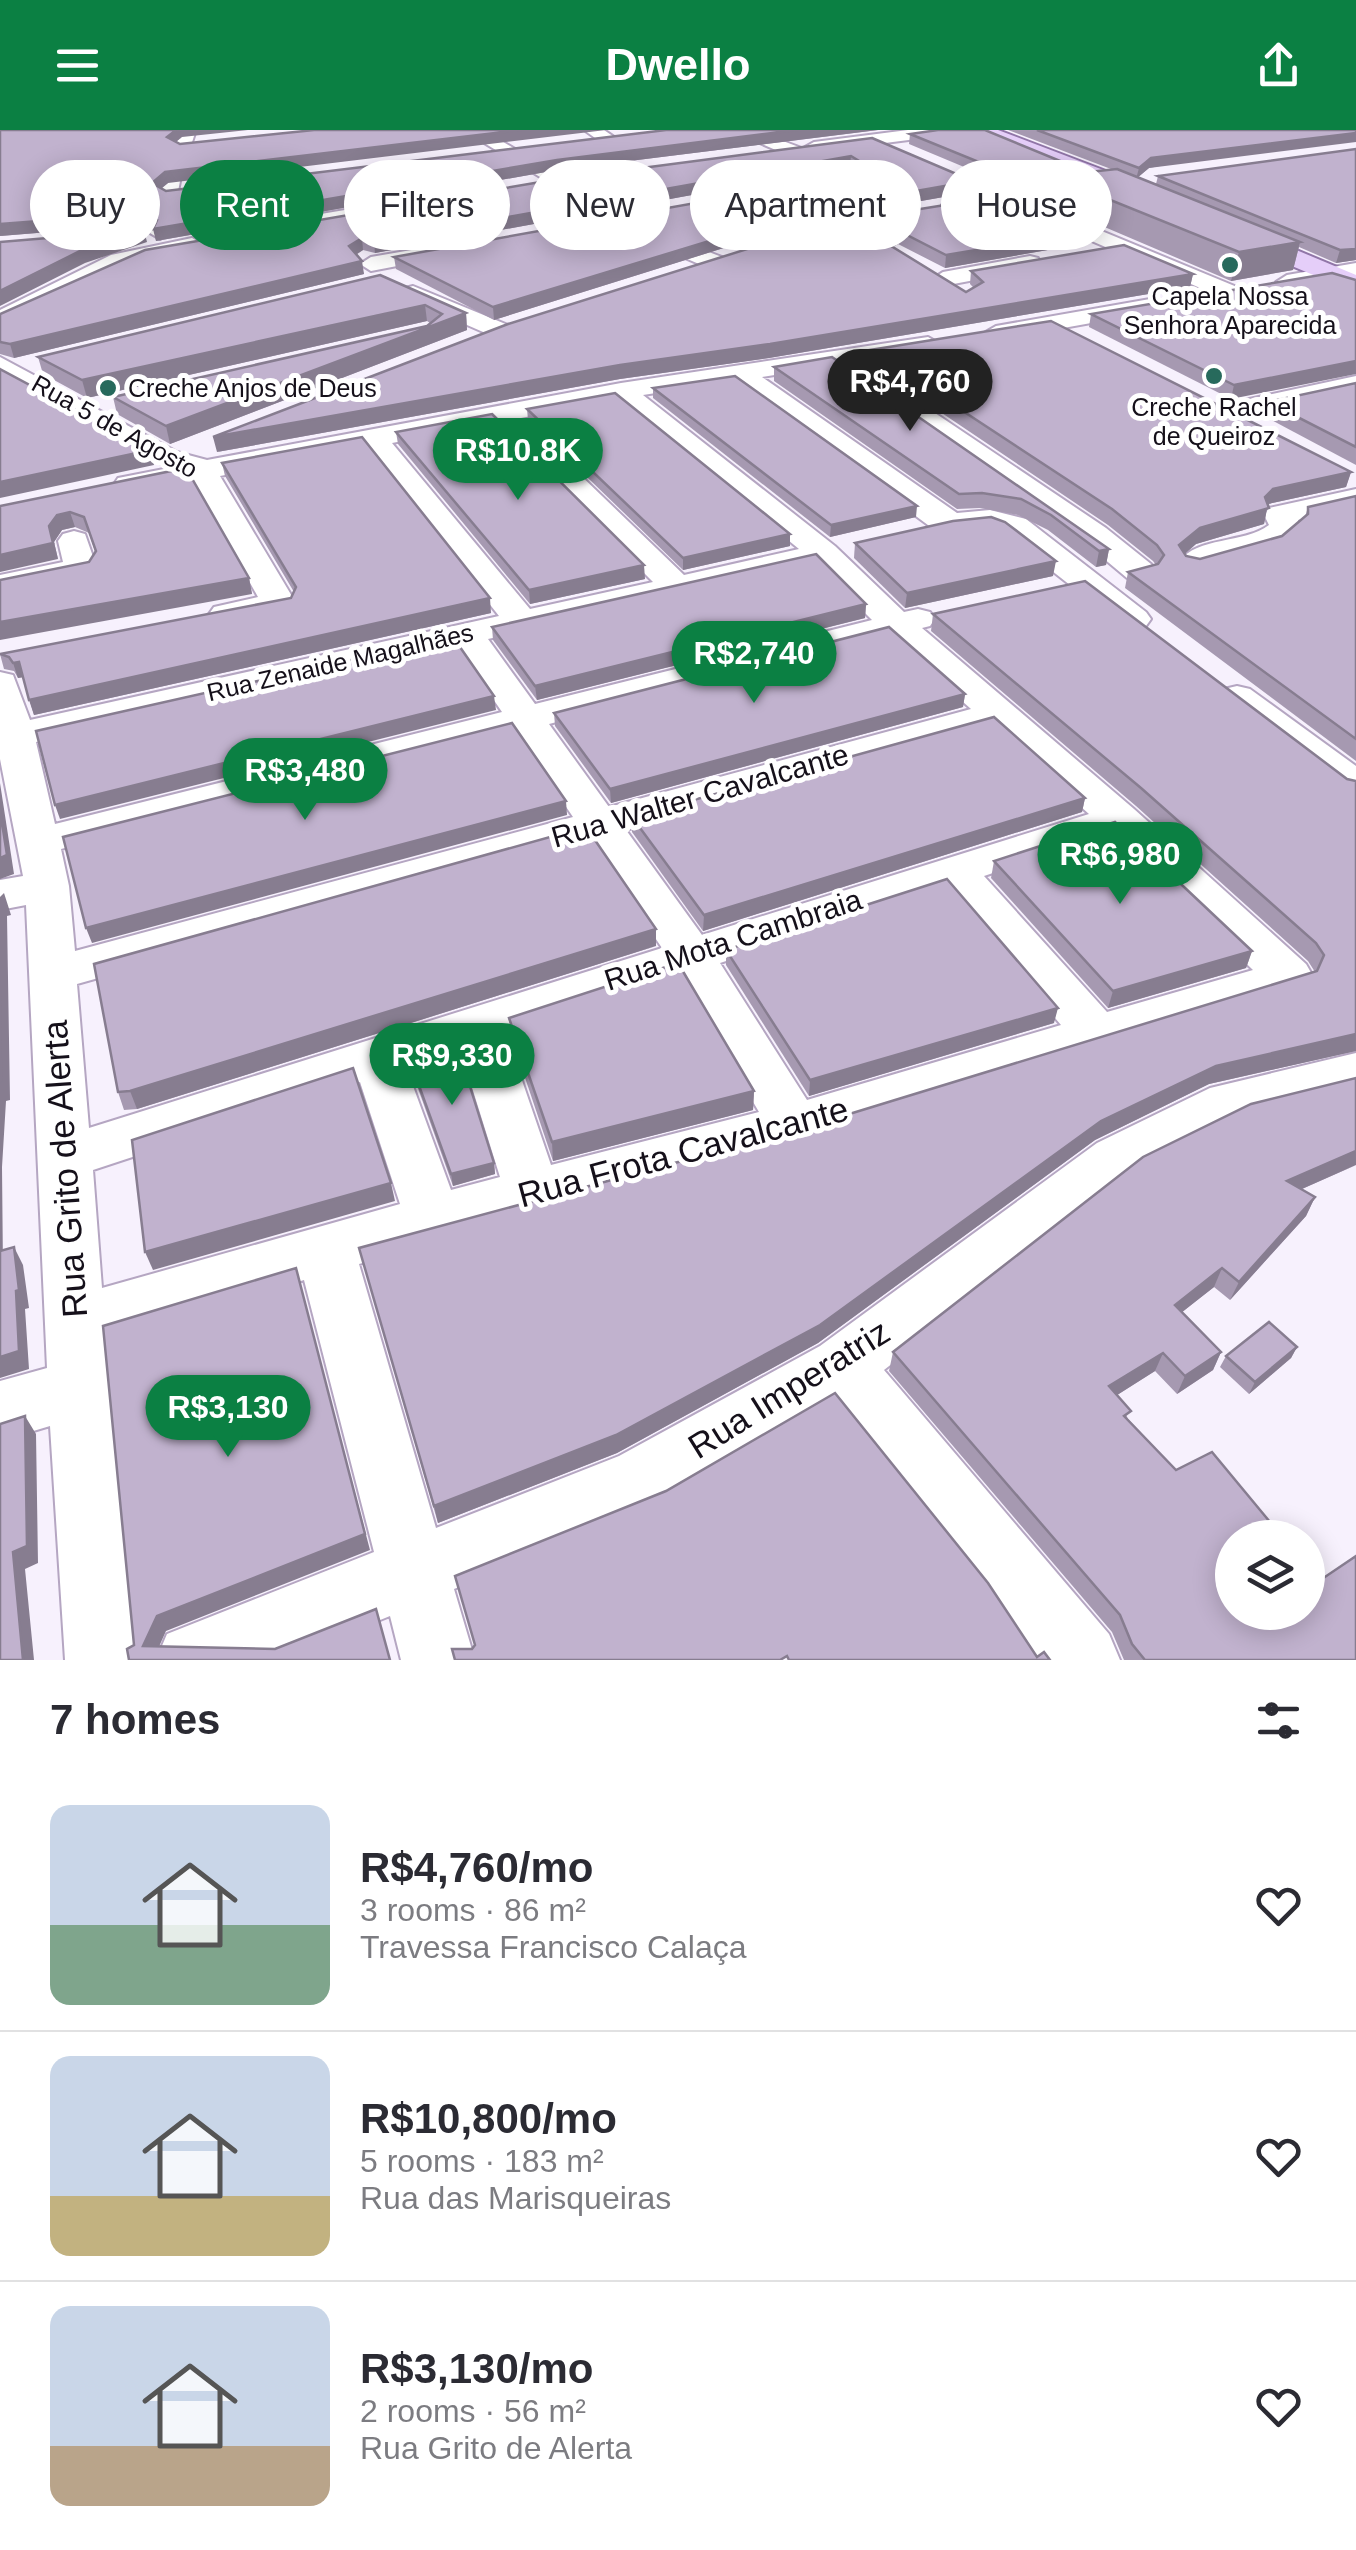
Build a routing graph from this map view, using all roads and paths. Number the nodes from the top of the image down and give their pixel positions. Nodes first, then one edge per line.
1 (738, 130) edge
2 (809, 130) edge
3 (948, 130) edge
4 (979, 130) edge
5 (1026, 130) edge
6 (524, 135) edge
7 (608, 135) edge
8 (848, 136) edge
9 (874, 139) junction
10 (190, 140) edge
11 (478, 142) edge
12 (574, 143) edge
13 (448, 144) edge
14 (541, 147) edge
15 (507, 151) junction
16 (790, 151) junction
17 (908, 154) edge
18 (756, 156) edge
19 (812, 160) edge
20 (530, 164) edge
21 (1118, 184) junction
22 (530, 185) edge
23 (1112, 185) edge
24 (324, 220) edge
25 (324, 228) edge
26 (160, 233) joint
27 (1112, 242) edge
28 (670, 244) edge
29 (1123, 247) junction
30 (159, 250) edge
31 (160, 250) edge
32 (442, 250) edge
33 (1037, 250) edge
34 (740, 254) edge
35 (1077, 255) edge
36 (714, 262) junction
37 (365, 264) junction
38 (683, 272) edge
39 (1350, 275) edge
40 (1246, 289) junction
41 (1127, 290) edge
42 (1176, 302) junction
43 (0, 319) edge
44 (1055, 322) junction
45 (1018, 329) junction
46 (435, 330) edge
47 (1090, 340) edge
48 (836, 358) junction
49 (18, 373) edge
50 (741, 374) junction
51 (1356, 384) edge
52 (621, 390) junction
53 (125, 401) edge
54 (86, 410) junction
55 (500, 412) junction
56 (1259, 429) edge
57 (373, 438) junction
58 (202, 456) junction
59 (1351, 483) edge
60 (110, 488) edge
61 (950, 523) junction
62 (914, 532) edge
63 (860, 545) edge
64 (824, 554) junction
65 (1196, 562) edge
66 (1088, 583) junction
67 (0, 584) edge
68 (674, 584) junction
69 (1035, 594) edge
70 (91, 598) edge
71 (948, 612) edge
72 (521, 621) junction
73 (896, 624) junction
74 (466, 634) junction
75 (1160, 639) edge
76 (212, 649) junction
77 (6, 664) edge
78 (1204, 672) edge
79 (1000, 713) junction
80 (528, 718) junction
81 (15, 735) junction
82 (1356, 785) edge
83 (1118, 818) junction
84 (600, 825) junction
85 (954, 870) junction
86 (28, 874) edge
87 (690, 953) junction
88 (52, 974) junction
89 (477, 1022) junction
90 (1098, 1035) junction
91 (376, 1056) junction
92 (1356, 1072) edge
93 (794, 1124) junction
94 (63, 1158) junction
95 (533, 1193) junction
96 (434, 1218) junction
97 (326, 1252) junction
98 (76, 1322) junction
99 (842, 1366) junction
100 (79, 1388) junction
101 (0, 1411) edge
102 (413, 1572) junction
103 (102, 1660) edge
104 (192, 1660) edge
105 (438, 1660) edge
106 (1083, 1660) edge

1 - 16 street
2 - 8 street
3 - 9 street
4 - 21 main road
5 - 39 main road
6 - 11 street
7 - 12 street
8 - 9 street
8 - 16 street
9 - 17 street
10 - 26 street
11 - 13 street
11 - 15 street
14 - 15 street
15 - 20 street
16 - 18 street
16 - 19 street
21 - 23 street
21 - 39 main road
22 - 24 street
25 - 37 street
26 - 31 street
27 - 29 street
28 - 36 street
29 - 35 street
29 - 40 street
30 - 43 street
32 - 37 street
33 - 45 street
34 - 36 street
36 - 38 street
37 - 46 street
39 - 40 street
40 - 42 street
41 - 42 street
42 - 44 street
44 - 45 street
44 - 47 street
45 - 48 street
48 - 50 street
48 - 66 street
49 - 54 street, Rua 5 de Agosto
50 - 52 street
50 - 61 street
51 - 56 street
52 - 55 street
52 - 64 street
53 - 54 street
54 - 58 street, Rua 5 de Agosto
55 - 57 street
55 - 68 street
57 - 58 street
57 - 72 street
58 - 60 street
58 - 76 street, Rua 5 de Agosto
59 - 65 street
61 - 62 street
61 - 66 street
63 - 64 street, Rua Zenaide Magalhães
64 - 68 street, Rua Zenaide Magalhães
64 - 73 street
66 - 69 street
66 - 75 street
67 - 70 street
68 - 72 street, Rua Zenaide Magalhães
71 - 73 street
72 - 74 street, Rua Zenaide Magalhães
73 - 79 street
73 - 80 street
74 - 76 street, Rua Zenaide Magalhães
74 - 80 street
76 - 81 street, Rua Zenaide Magalhães
77 - 81 street, Rua Grito de Alerta
78 - 82 street
79 - 83 street
79 - 84 street, Rua Walter Cavalcante
80 - 84 street
80 - 86 street
81 - 86 street, Rua Grito de Alerta
83 - 85 street, Rua Mota Cambraia
83 - 90 street, Rua Frota Cavalcante
84 - 87 street
84 - 88 street, Rua Walter Cavalcante
85 - 87 street, Rua Mota Cambraia
85 - 90 street
86 - 88 street, Rua Grito de Alerta
87 - 89 street, Rua Mota Cambraia
87 - 93 street
88 - 94 street, Rua Grito de Alerta
89 - 91 street, Rua Mota Cambraia
89 - 95 street
90 - 93 street, Rua Frota Cavalcante
91 - 94 street, Rua Mota Cambraia
91 - 96 street
92 - 99 street, Rua Imperatriz
93 - 95 street, Rua Frota Cavalcante
94 - 98 street, Rua Grito de Alerta
95 - 96 street, Rua Frota Cavalcante
96 - 97 street, Rua Frota Cavalcante
97 - 98 street, Rua Frota Cavalcante
97 - 102 street
98 - 100 street, Rua Grito de Alerta
99 - 102 street, Rua Imperatriz
99 - 106 street
100 - 101 street
100 - 103 street, Rua Grito de Alerta
102 - 104 street, Rua Imperatriz
102 - 105 street

